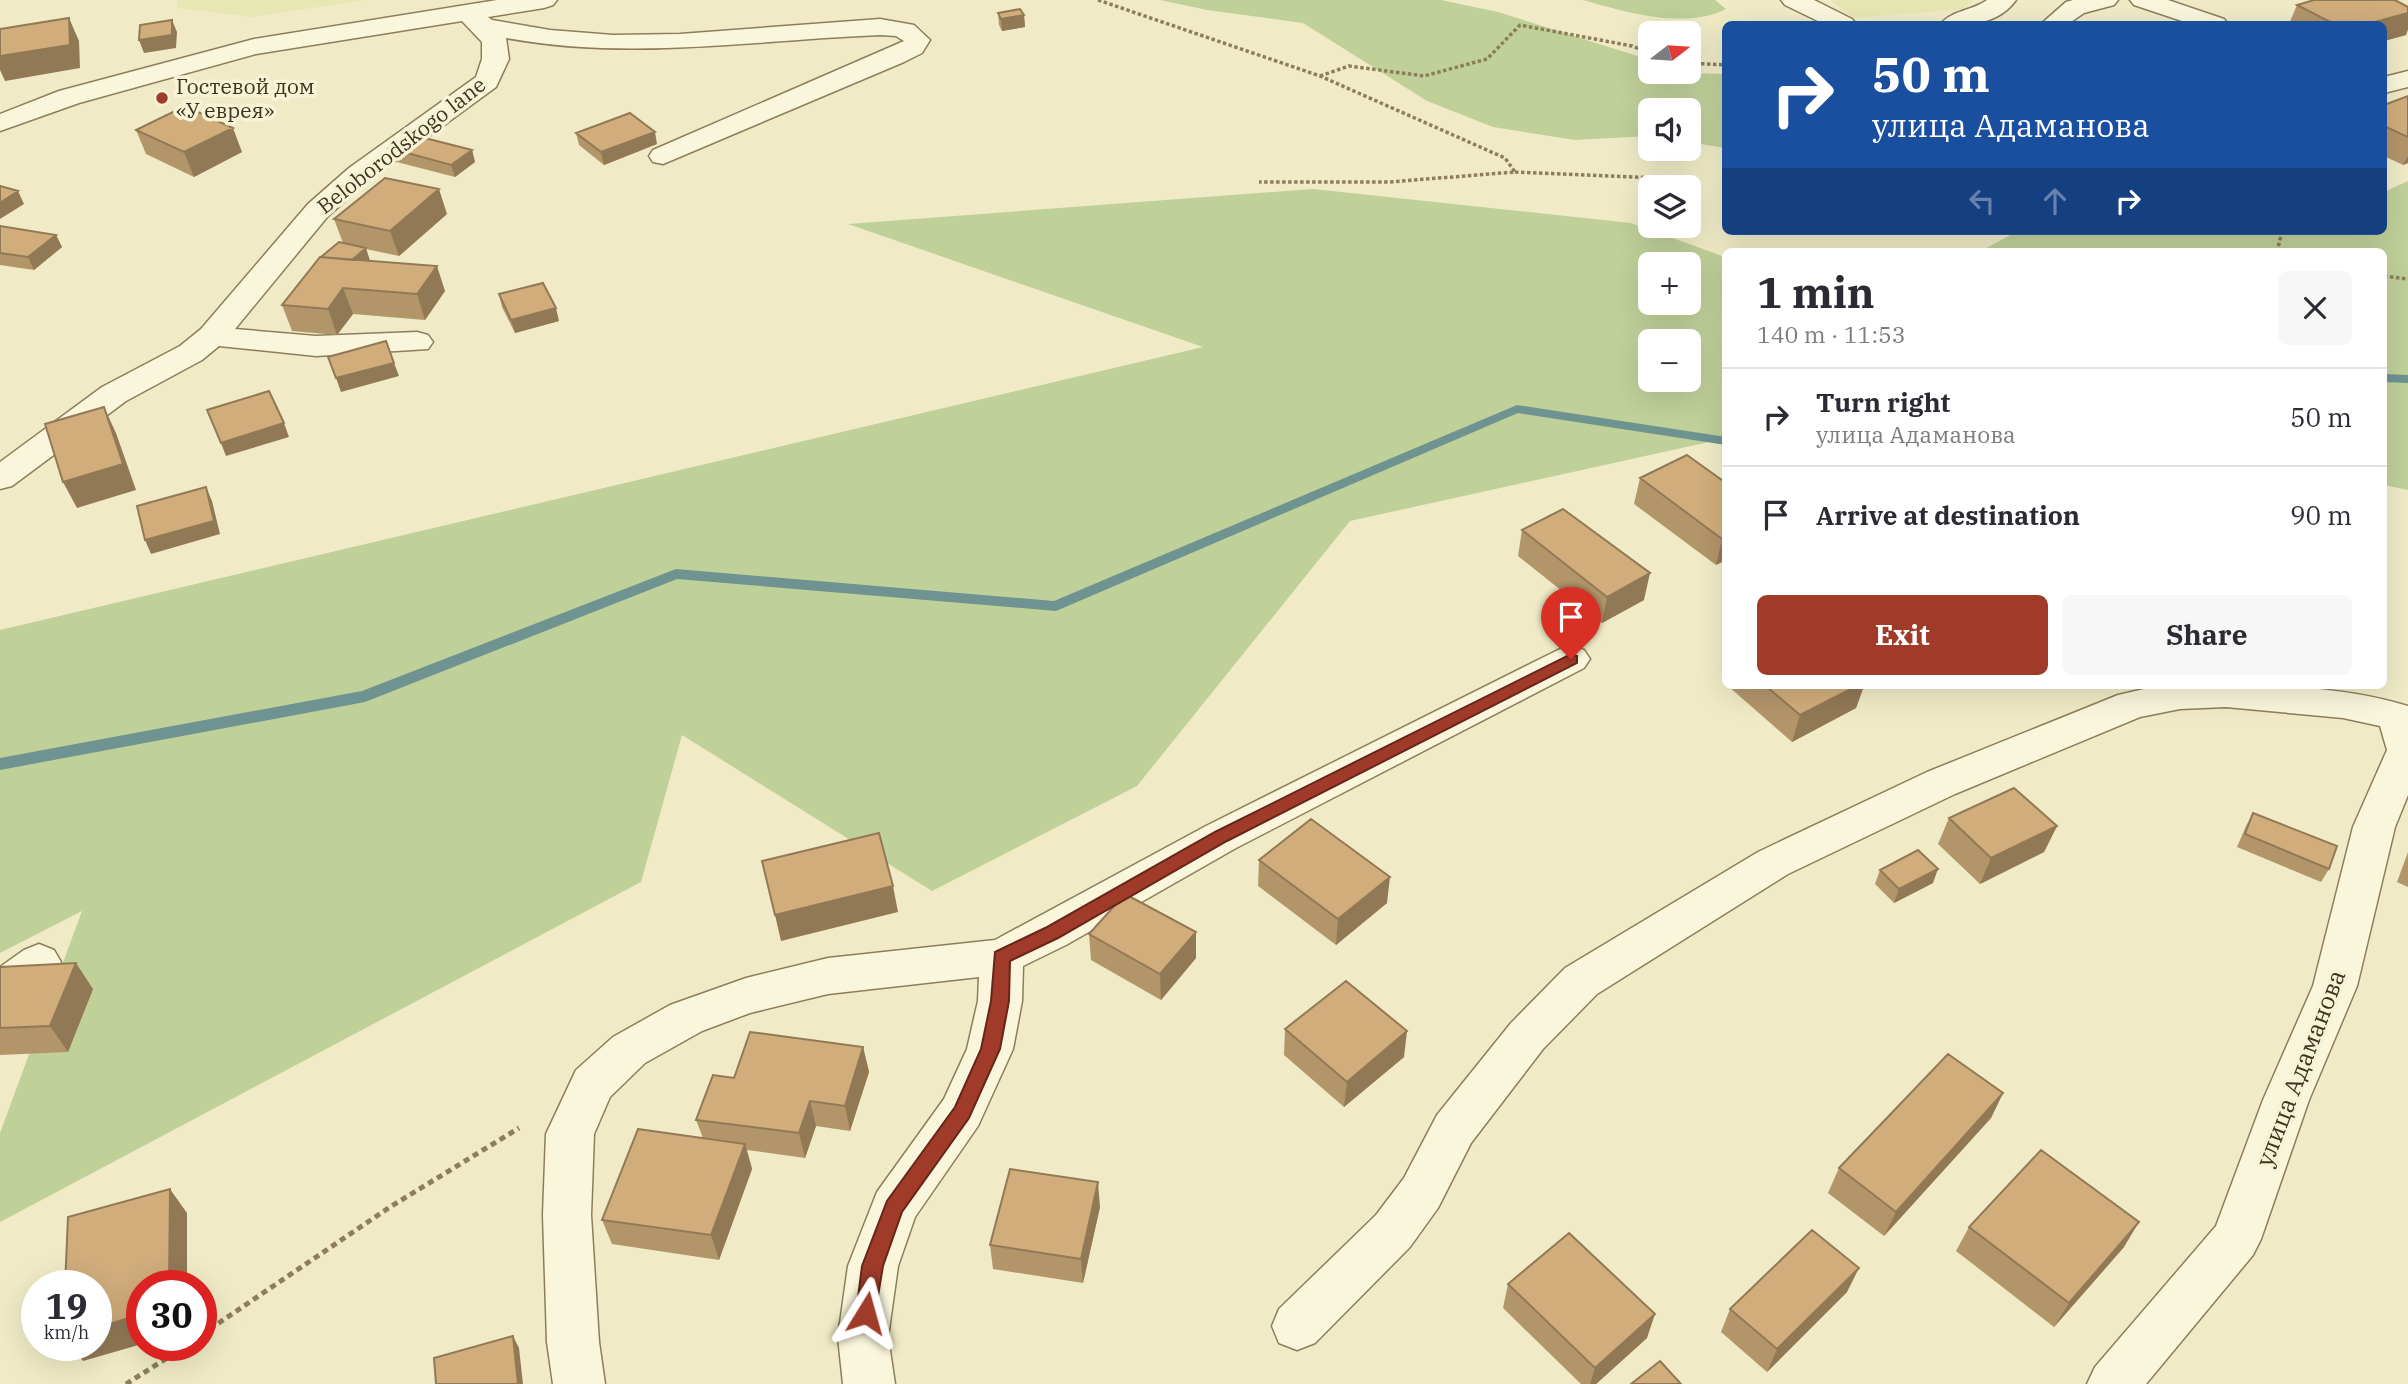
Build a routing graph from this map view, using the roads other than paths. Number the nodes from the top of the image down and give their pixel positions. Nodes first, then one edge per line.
1 (544, 0) edge
2 (1794, 0) edge
3 (2003, 0) edge
4 (2105, 0) edge
5 (2124, 0) edge
6 (2143, 0) edge
7 (476, 19) junction
8 (1837, 21) edge
9 (1963, 21) edge
10 (2057, 21) edge
11 (2140, 21) edge
12 (2206, 21) edge
13 (0, 123) edge
14 (663, 156) dead end
15 (212, 336) junction
16 (417, 342) dead end
17 (0, 478) edge
18 (1571, 659) dead end
19 (2405, 730) edge
20 (1001, 957) junction
21 (39, 962) edge
22 (0, 990) edge
23 (1297, 1326) dead end
24 (579, 1384) edge
25 (869, 1384) edge
26 (2113, 1384) edge

1 - 7 street
2 - 8 street
3 - 9 street
4 - 10 street
5 - 11 street
6 - 12 street
7 - 13 street
7 - 14 street
7 - 15 street, Beloborodskogo lane
15 - 16 street
15 - 17 street, Beloborodskogo lane
18 - 20 street
19 - 23 street
19 - 26 street, улица Адаманова
20 - 24 street
20 - 25 street
21 - 22 street

